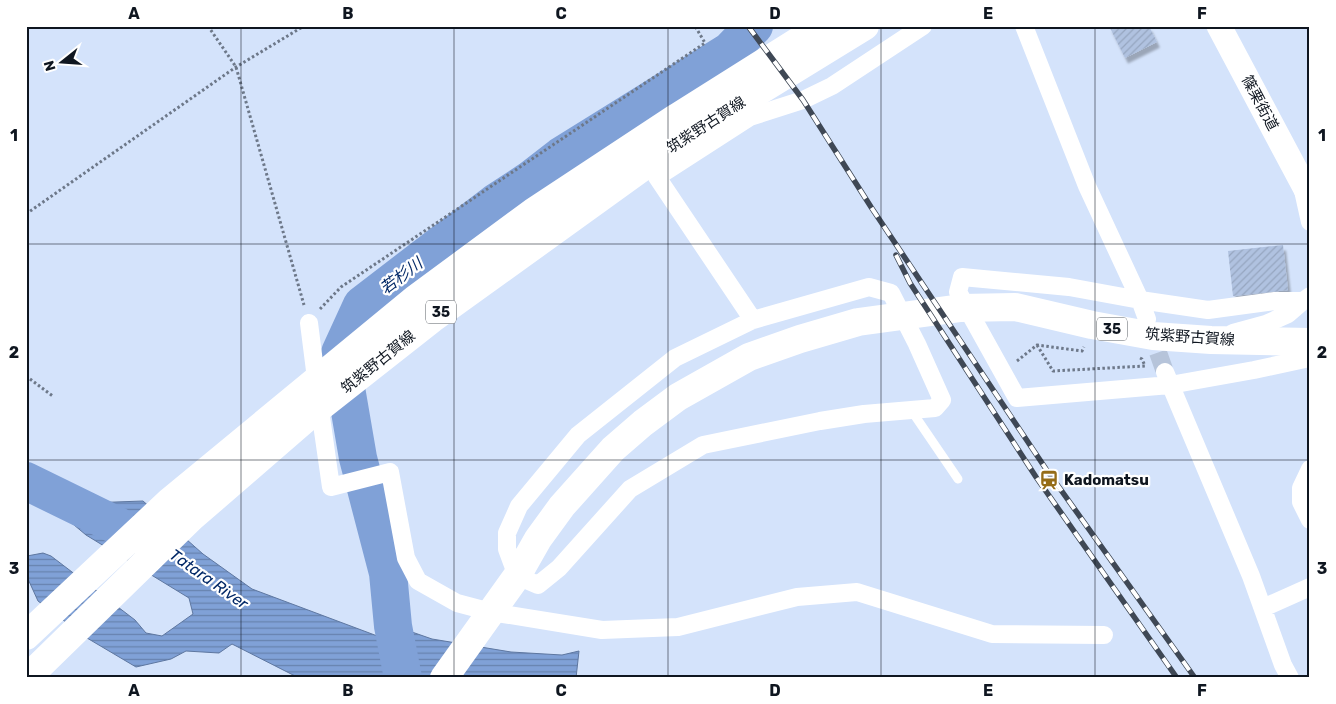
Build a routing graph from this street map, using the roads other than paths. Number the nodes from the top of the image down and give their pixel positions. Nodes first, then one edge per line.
1 (822, 26) edge
2 (865, 26) edge
3 (923, 26) edge
4 (1024, 26) edge
5 (1219, 26) edge
6 (1305, 188) edge
7 (1310, 222) edge
8 (1307, 298) edge
9 (1140, 300) junction
10 (753, 320) junction
11 (1146, 320) tunnel mouth
12 (308, 323) road end
13 (1211, 340) junction
14 (1310, 342) edge
15 (1310, 356) edge
16 (1167, 378) junction
17 (911, 410) junction
18 (1310, 469) edge
19 (958, 479) dead end
20 (1310, 520) edge
21 (516, 576) junction
22 (1310, 587) edge
23 (1263, 608) junction
24 (486, 618) junction
25 (30, 633) edge
26 (1104, 635) dead end
27 (27, 678) edge
28 (444, 678) edge
29 (1290, 678) edge

1 - 25 main road, 筑紫野古賀線 / 35
2 - 27 main road, 筑紫野古賀線 / 35
3 - 10 street
4 - 9 street
5 - 6 main road, 篠栗街道
6 - 7 street
8 - 9 street
8 - 13 street
9 - 11 street
9 - 16 street
10 - 17 street
10 - 21 street
12 - 24 street
13 - 14 main road, 筑紫野古賀線 / 35
13 - 21 main road, 筑紫野古賀線 / 35
15 - 16 street
16 - 23 street
17 - 19 lane
17 - 21 street
18 - 20 street
21 - 24 main road, 筑紫野古賀線 / 35
22 - 23 street
23 - 29 street
24 - 26 street
24 - 28 main road, 筑紫野古賀線 / 35

